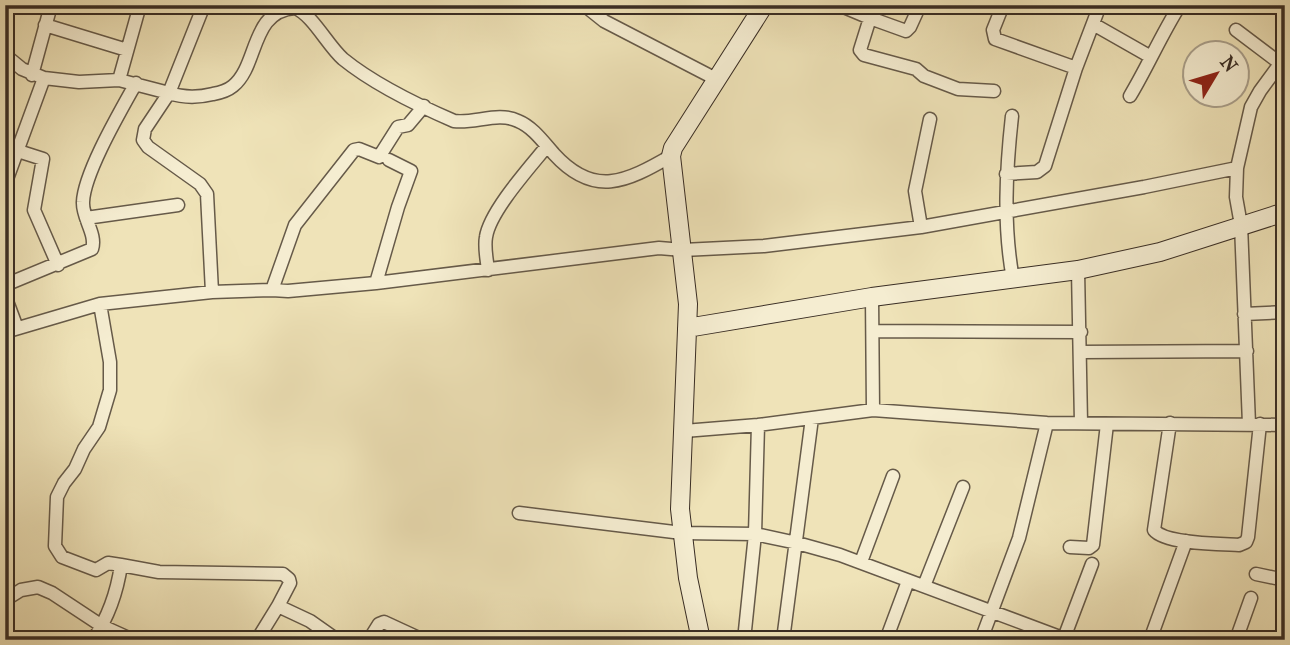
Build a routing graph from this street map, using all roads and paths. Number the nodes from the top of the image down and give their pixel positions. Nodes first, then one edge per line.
1 (140, 5) edge
2 (204, 5) edge
3 (584, 5) edge
4 (764, 5) edge
5 (839, 5) edge
6 (920, 5) edge
7 (1003, 5) edge
8 (1100, 5) edge
9 (1180, 5) edge
10 (50, 9) dead end
11 (870, 18) junction
12 (1093, 24) junction
13 (45, 25) junction
14 (1236, 30) dead end
15 (127, 50) junction
16 (5, 55) edge
17 (1152, 57) junction
18 (1283, 63) edge
19 (1076, 68) junction
20 (38, 76) junction
21 (716, 79) junction
22 (119, 80) junction
23 (136, 83) junction
24 (994, 91) dead end
25 (169, 93) junction
26 (1130, 96) dead end
27 (424, 106) junction
28 (1012, 116) dead end
29 (929, 119) dead end
30 (547, 146) junction
31 (18, 151) junction
32 (671, 156) junction
33 (389, 160) dead end
34 (1237, 168) junction
35 (1006, 174) junction
36 (6, 181) edge
37 (178, 205) dead end
38 (1008, 211) junction
39 (1285, 212) edge
40 (86, 218) junction
41 (1241, 225) junction
42 (921, 227) junction
43 (683, 250) junction
44 (1011, 263) junction
45 (58, 265) junction
46 (488, 270) junction
47 (1079, 270) junction
48 (376, 283) junction
49 (5, 285) edge
50 (272, 290) junction
51 (212, 292) junction
52 (5, 296) edge
53 (873, 297) junction
54 (100, 304) junction
55 (1285, 312) edge
56 (1244, 314) junction
57 (687, 328) junction
58 (11, 330) edge
59 (873, 331) junction
60 (1081, 332) junction
61 (1247, 351) junction
62 (1081, 352) junction
63 (873, 410) junction
64 (811, 418) junction
65 (1047, 423) junction
66 (1081, 423) junction
67 (1170, 423) junction
68 (1107, 424) junction
69 (1254, 424) junction
70 (758, 425) junction
71 (1285, 425) edge
72 (684, 431) junction
73 (893, 476) dead end
74 (962, 487) dead end
75 (519, 513) dead end
76 (682, 533) junction
77 (755, 534) junction
78 (1186, 541) junction
79 (797, 543) junction
80 (1070, 547) dead end
81 (861, 562) junction
82 (1092, 564) dead end
83 (121, 565) junction
84 (1256, 574) dead end
85 (1285, 580) edge
86 (908, 581) junction
87 (924, 586) junction
88 (1251, 598) dead end
89 (5, 600) edge
90 (278, 606) junction
91 (991, 612) junction
92 (102, 626) junction
93 (1066, 639) edge
94 (93, 640) edge
95 (133, 640) edge
96 (257, 640) edge
97 (337, 640) edge
98 (369, 640) edge
99 (423, 640) edge
100 (701, 640) edge
101 (744, 640) edge
102 (783, 640) edge
103 (886, 640) edge
104 (981, 640) edge
105 (1150, 640) edge
106 (1236, 640) edge

1 - 15 street
2 - 25 street
3 - 21 street
4 - 21 street
5 - 11 street
6 - 11 street
7 - 19 street
8 - 12 street
9 - 17 street
10 - 13 street
11 - 24 street
12 - 17 street
12 - 19 street
13 - 15 street
13 - 20 street
14 - 18 street
15 - 22 street
16 - 20 street
17 - 26 street
18 - 34 street
19 - 35 street
20 - 22 street
20 - 31 street
21 - 32 street
22 - 23 street
23 - 25 street
23 - 40 street
25 - 27 street
25 - 51 street
27 - 30 street
27 - 50 street
28 - 35 street
29 - 42 street
30 - 32 street
30 - 46 street
31 - 36 street
31 - 45 street
32 - 43 street
33 - 48 street
34 - 38 street
34 - 41 street
35 - 38 street
37 - 40 street
38 - 42 street
38 - 44 street
39 - 41 street
40 - 45 street
41 - 47 street
41 - 56 street
42 - 43 street
43 - 46 street
43 - 57 street
44 - 47 street
44 - 53 street
45 - 49 street
46 - 48 street
47 - 60 street
48 - 50 street
50 - 51 street
51 - 54 street
52 - 58 street
53 - 57 street
53 - 59 street
54 - 58 street
54 - 83 street
55 - 56 street
56 - 61 street
57 - 72 street
59 - 60 street
59 - 63 street
60 - 62 street
61 - 62 street
61 - 69 street
62 - 66 street
63 - 64 street
63 - 65 street
64 - 70 street
64 - 79 street
65 - 66 street
65 - 91 street
66 - 68 street
67 - 68 street
67 - 69 street
67 - 78 street
68 - 80 street
69 - 71 street
69 - 78 street
70 - 72 street
70 - 77 street
72 - 76 street
73 - 81 street
74 - 87 street
75 - 76 street
76 - 77 street
76 - 100 street
77 - 79 street
77 - 101 street
78 - 105 street
79 - 81 street
79 - 102 street
81 - 86 street
82 - 93 street
83 - 90 street
83 - 92 street
84 - 85 street
86 - 87 street
86 - 103 street
87 - 91 street
88 - 106 street
89 - 92 street
90 - 96 street
90 - 97 street
91 - 93 street
91 - 104 street
92 - 94 street
92 - 95 street
98 - 99 street

